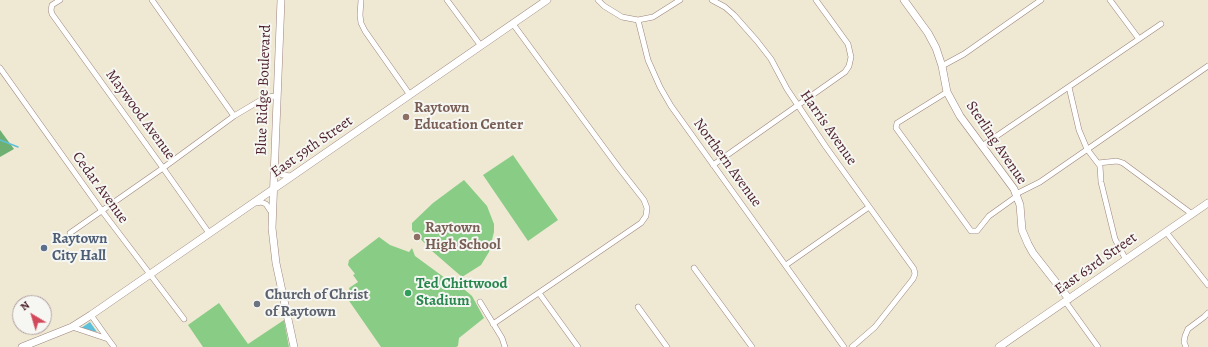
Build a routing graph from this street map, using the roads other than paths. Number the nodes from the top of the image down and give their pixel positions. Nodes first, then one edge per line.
1 (60, 0) edge
2 (152, 0) edge
3 (280, 0) edge
4 (361, 0) edge
5 (447, 0) edge
6 (547, 0) edge
7 (598, 0) edge
8 (680, 0) edge
9 (712, 0) edge
10 (816, 0) edge
11 (904, 0) edge
12 (1041, 0) edge
13 (1110, 0) edge
14 (638, 20) junction
15 (513, 24) junction
16 (1161, 24) dead end
17 (1138, 39) junction
18 (480, 46) junction
19 (942, 66) junction
20 (1208, 66) edge
21 (0, 68) edge
22 (1069, 87) junction
23 (946, 92) junction
24 (410, 95) junction
25 (277, 96) junction
26 (798, 105) junction
27 (234, 116) junction
28 (982, 146) junction
29 (1088, 149) junction
30 (1098, 163) junction
31 (713, 165) junction
32 (274, 166) junction
33 (163, 168) junction
34 (292, 176) junction
35 (273, 189) junction
36 (1016, 195) junction
37 (1208, 203) edge
38 (252, 204) junction
39 (869, 207) junction
40 (102, 211) junction
41 (272, 213) junction
42 (1192, 214) junction
43 (1166, 232) junction
44 (70, 233) dead end
45 (209, 233) junction
46 (1126, 260) junction
47 (786, 265) junction
48 (694, 268) dead end
49 (149, 274) junction
50 (1208, 285) edge
51 (539, 293) junction
52 (1067, 300) junction
53 (480, 302) dead end
54 (638, 307) dead end
55 (1208, 313) edge
56 (91, 314) junction
57 (184, 319) dead end
58 (493, 324) junction
59 (72, 327) junction
60 (108, 339) junction
61 (22, 347) edge
62 (114, 347) edge
63 (294, 347) edge
64 (505, 347) edge
65 (578, 347) edge
66 (667, 347) edge
67 (752, 347) edge
68 (844, 347) edge
69 (852, 347) edge
70 (999, 347) edge
71 (1098, 347) edge
72 (1186, 347) edge

1 - 33 street, Maywood Avenue
2 - 27 street
3 - 25 street, Blue Ridge Boulevard
4 - 24 street
5 - 18 street
6 - 15 street, East 59th Street
7 - 14 street
8 - 14 street
9 - 26 street, Harris Avenue
10 - 26 street
11 - 19 street, Sterling Avenue
12 - 19 street
13 - 17 street
14 - 31 street, Northern Avenue
15 - 18 street, East 59th Street
15 - 51 street
16 - 17 street
17 - 22 street
18 - 24 street, East 59th Street
19 - 23 street, Sterling Avenue
20 - 29 street
21 - 40 street, Cedar Avenue
22 - 28 street
22 - 29 street
23 - 28 street, Sterling Avenue
23 - 36 street
24 - 34 street, East 59th Street
25 - 27 street
25 - 32 street, Blue Ridge Boulevard
26 - 31 street
26 - 39 street, Harris Avenue
27 - 33 street
28 - 36 street, Sterling Avenue
29 - 30 street
29 - 36 street
30 - 42 street
30 - 46 street
31 - 47 street, Northern Avenue
32 - 34 street
32 - 35 street, Blue Ridge Boulevard
33 - 40 street
33 - 45 street, Maywood Avenue
34 - 35 street, East 59th Street
35 - 38 street, East 59th Street
35 - 41 street, Blue Ridge Boulevard
36 - 52 street, Sterling Avenue
37 - 42 street, East 63rd Street
38 - 41 street
38 - 45 street, East 59th Street
39 - 47 street
39 - 69 street, Harris Avenue
40 - 44 street
40 - 49 street, Cedar Avenue
41 - 63 street, Blue Ridge Boulevard
42 - 43 street, East 63rd Street
43 - 46 street, East 63rd Street
43 - 50 street
45 - 49 street, East 59th Street
46 - 52 street, East 63rd Street
47 - 68 street, Northern Avenue
48 - 67 street
49 - 56 street, East 59th Street
49 - 57 street, Cedar Avenue
51 - 58 street
51 - 65 street
52 - 70 street, East 63rd Street
52 - 71 street
53 - 58 street
54 - 66 street
55 - 72 street
56 - 59 street, East 59th Street
56 - 60 street
58 - 64 street
59 - 60 street
59 - 61 street, East 59th Street
60 - 62 street

